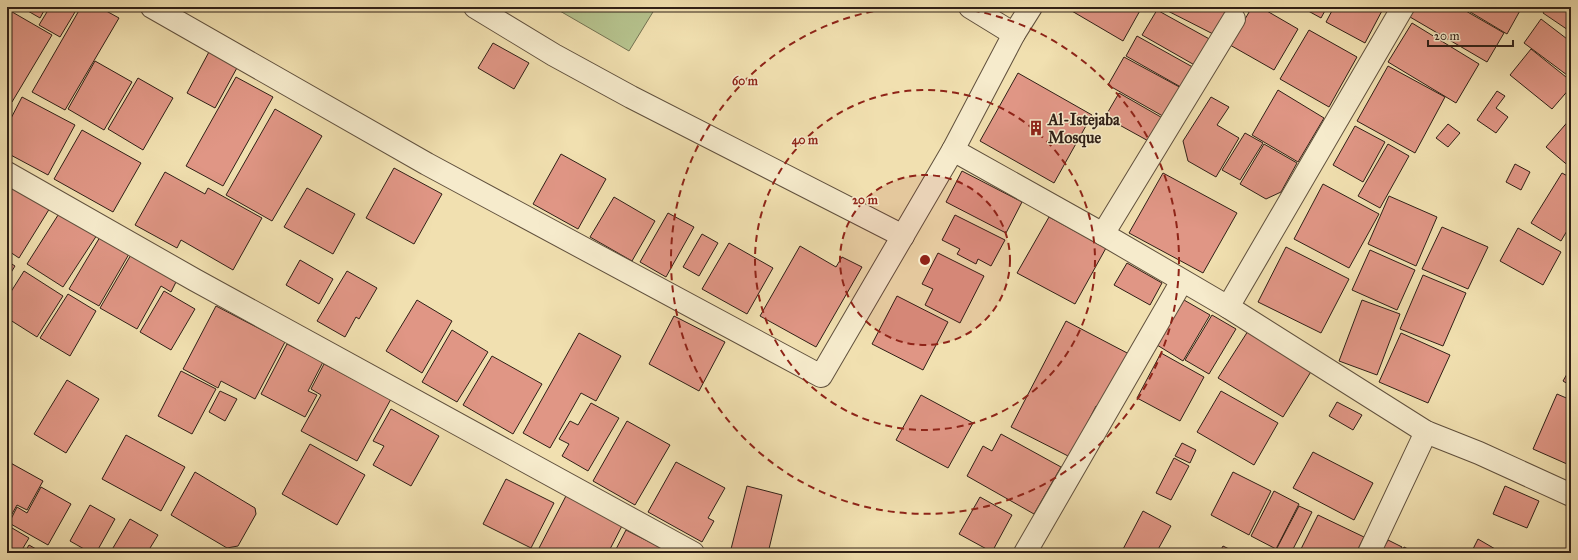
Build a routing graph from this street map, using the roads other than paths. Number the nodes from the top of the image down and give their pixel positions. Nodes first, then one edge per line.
1 (152, 7) edge
2 (475, 7) edge
3 (970, 7) edge
4 (1031, 7) edge
5 (1403, 7) edge
6 (1234, 19) dead end
7 (1014, 34) junction
8 (953, 150) junction
9 (7, 173) edge
10 (1103, 234) junction
11 (903, 236) junction
12 (1182, 281) junction
13 (1228, 307) junction
14 (1426, 432) junction
15 (1571, 495) edge
16 (693, 553) edge
17 (1025, 553) edge
18 (1369, 553) edge

1 - 11 street
2 - 11 street
3 - 7 street
4 - 7 street
5 - 13 street
6 - 10 street
7 - 8 street
8 - 10 street
8 - 11 street
9 - 16 street
10 - 12 street
12 - 13 street
12 - 17 street
13 - 14 street
14 - 15 street
14 - 18 street

